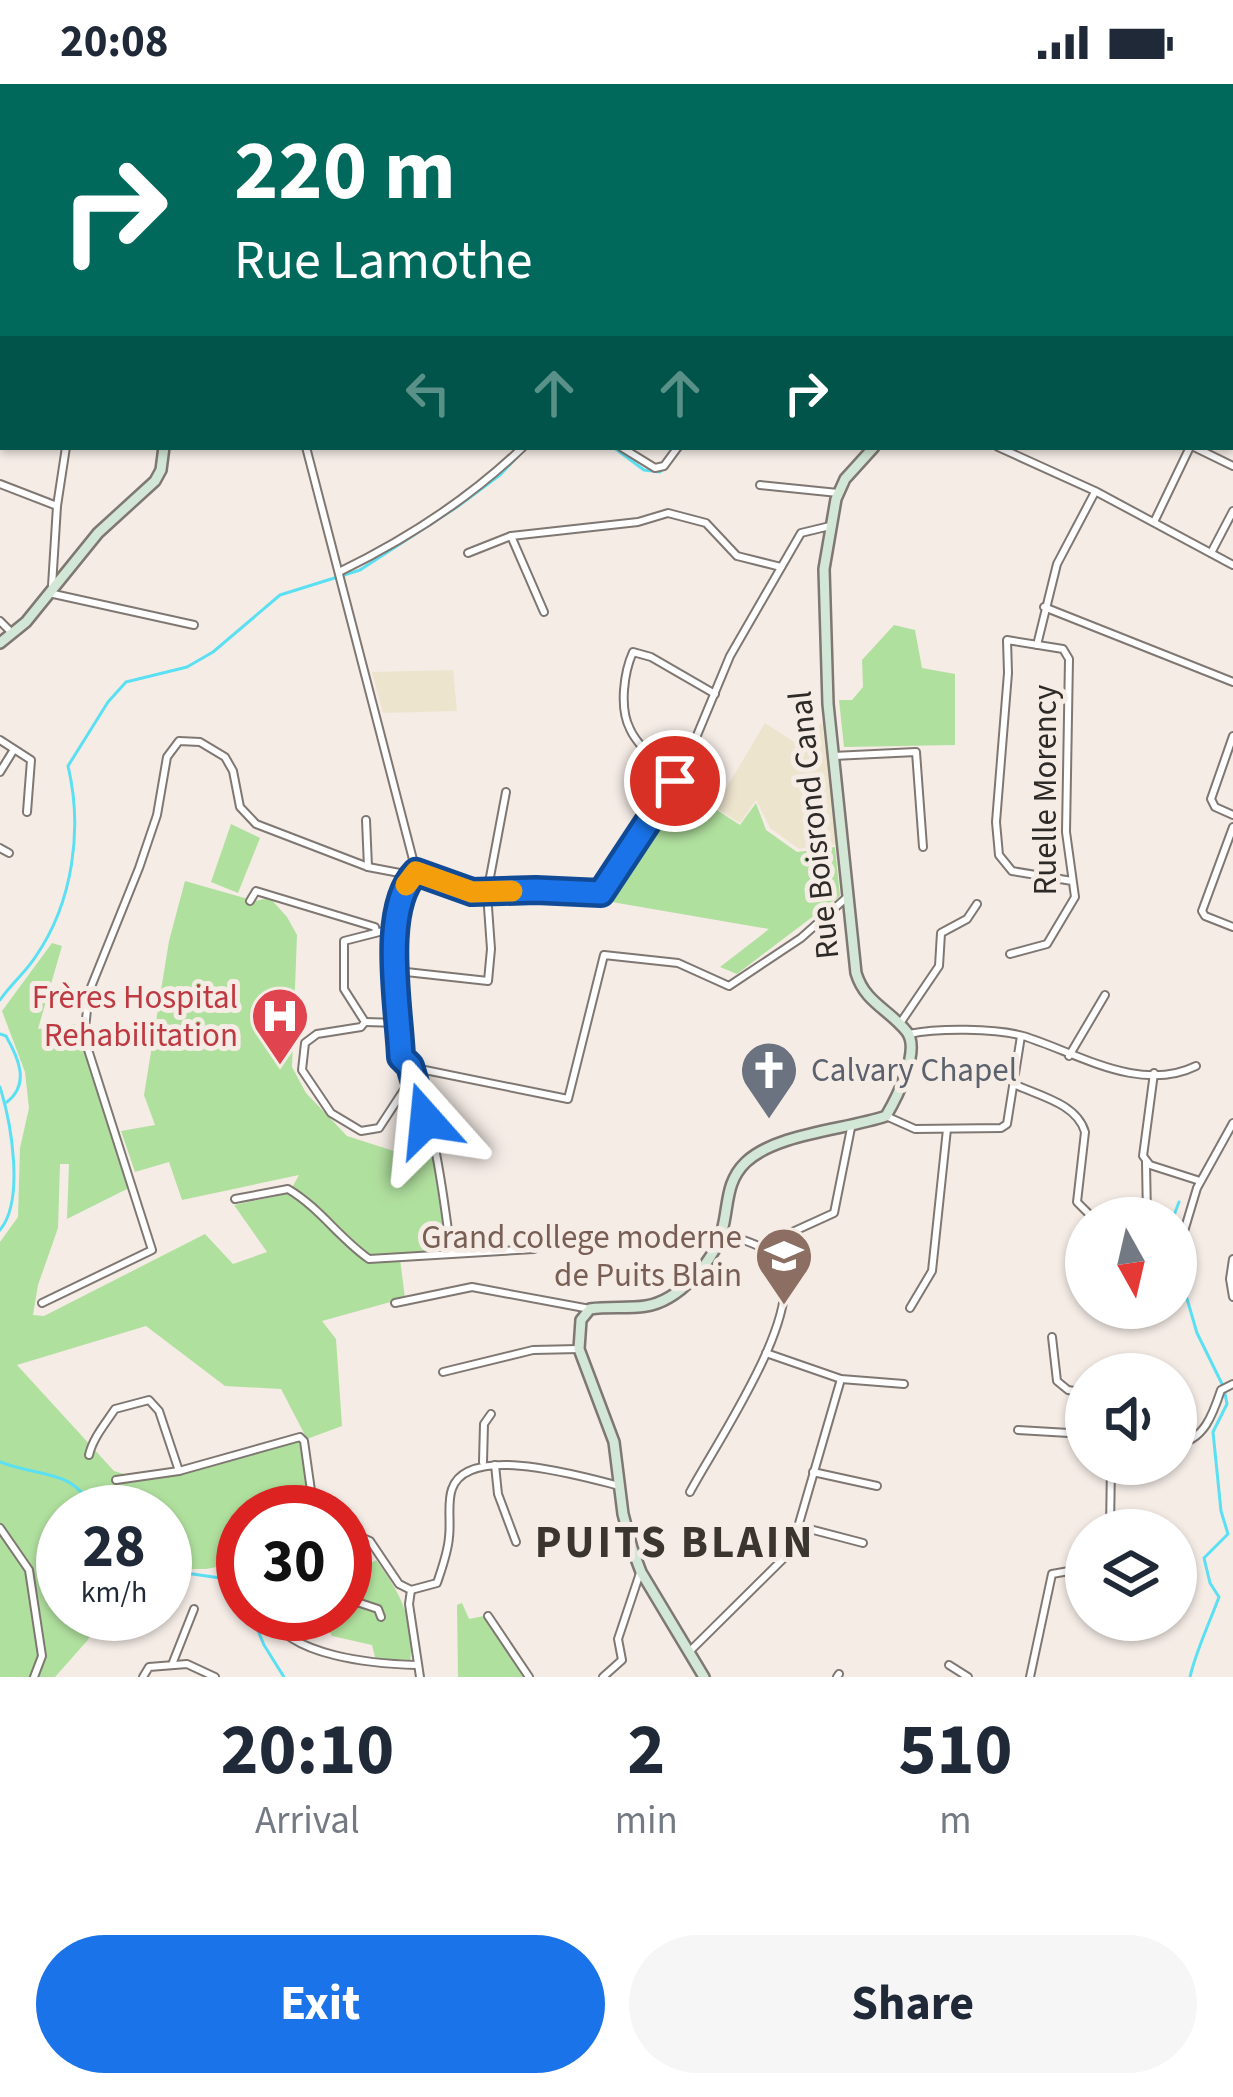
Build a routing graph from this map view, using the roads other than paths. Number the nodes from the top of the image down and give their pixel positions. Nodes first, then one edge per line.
1 (66, 450) edge
2 (163, 450) edge
3 (307, 450) edge
4 (519, 450) edge
5 (626, 450) edge
6 (676, 450) edge
7 (871, 450) edge
8 (1005, 450) edge
9 (1190, 450) edge
10 (1198, 450) edge
11 (1233, 466) edge
12 (0, 484) edge
13 (760, 485) dead end
14 (1095, 491) junction
15 (838, 493) junction
16 (57, 506) junction
17 (1233, 511) edge
18 (1154, 522) junction
19 (830, 526) junction
20 (511, 536) junction
21 (468, 553) dead end
22 (1210, 554) junction
23 (1233, 565) edge
24 (781, 567) junction
25 (339, 572) junction
26 (51, 591) junction
27 (1044, 608) junction
28 (544, 612) dead end
29 (0, 621) edge
30 (194, 626) dead end
31 (14, 634) junction
32 (0, 644) edge
33 (1037, 645) junction
34 (1233, 682) edge
35 (715, 694) junction
36 (1233, 736) edge
37 (0, 740) edge
38 (13, 751) junction
39 (833, 757) junction
40 (0, 772) edge
41 (675, 781) junction
42 (506, 791) dead end
43 (27, 812) dead end
44 (1233, 815) edge
45 (366, 820) dead end
46 (1233, 827) edge
47 (923, 847) dead end
48 (368, 867) junction
49 (416, 872) junction
50 (1072, 881) junction
51 (487, 893) junction
52 (846, 898) junction
53 (250, 901) dead end
54 (977, 904) dead end
55 (1233, 927) edge
56 (395, 928) junction
57 (376, 932) junction
58 (1010, 954) dead end
59 (397, 970) junction
60 (1105, 995) dead end
61 (364, 1022) junction
62 (400, 1023) junction
63 (898, 1025) junction
64 (909, 1034) junction
65 (1021, 1036) junction
66 (1070, 1056) junction
67 (410, 1066) junction
68 (1196, 1066) dead end
69 (1154, 1073) junction
70 (413, 1076) junction
71 (1016, 1085) junction
72 (886, 1116) junction
73 (1233, 1123) edge
74 (851, 1128) junction
75 (947, 1129) junction
76 (1146, 1162) junction
77 (1200, 1181) junction
78 (1078, 1197) edge
79 (1147, 1197) edge
80 (1195, 1197) edge
81 (235, 1198) dead end
82 (722, 1233) junction
83 (534, 1250) dead end
84 (766, 1250) junction
85 (451, 1254) junction
86 (1233, 1259) edge
87 (1233, 1297) edge
88 (42, 1303) dead end
89 (395, 1303) dead end
90 (910, 1308) dead end
91 (590, 1309) junction
92 (1052, 1337) dead end
93 (579, 1349) junction
94 (766, 1353) junction
95 (443, 1372) dead end
96 (842, 1378) junction
97 (904, 1384) dead end
98 (1227, 1386) edge
99 (1065, 1388) edge
100 (491, 1414) dead end
101 (1018, 1430) dead end
102 (1065, 1433) edge
103 (1197, 1435) edge
104 (89, 1455) dead end
105 (483, 1463) junction
106 (494, 1465) junction
107 (179, 1471) junction
108 (813, 1472) junction
109 (116, 1480) dead end
110 (310, 1485) edge
111 (620, 1486) junction
112 (877, 1486) dead end
113 (690, 1492) dead end
114 (798, 1526) junction
115 (0, 1528) edge
116 (516, 1542) dead end
117 (863, 1543) dead end
118 (372, 1544) edge
119 (641, 1572) junction
120 (1065, 1572) edge
121 (411, 1590) junction
122 (372, 1607) edge
123 (194, 1609) dead end
124 (488, 1616) dead end
125 (382, 1617) dead end
126 (297, 1641) edge
127 (690, 1651) junction
128 (173, 1662) junction
129 (417, 1665) junction
130 (949, 1665) dead end
131 (34, 1677) edge
132 (143, 1677) edge
133 (215, 1677) edge
134 (420, 1677) edge
135 (529, 1677) edge
136 (603, 1677) edge
137 (704, 1677) edge
138 (968, 1677) edge
139 (1030, 1677) edge

1 - 16 street
2 - 26 street
3 - 25 street
4 - 25 street
5 - 6 street
7 - 15 street, Rue Boisrond Canal
8 - 14 street
9 - 18 street
10 - 11 street
12 - 16 street
13 - 15 street
14 - 18 street
14 - 27 street
15 - 19 street, Rue Boisrond Canal
16 - 26 street
17 - 22 street
18 - 22 street
19 - 24 street
19 - 39 street, Rue Boisrond Canal
20 - 21 street
20 - 24 street
20 - 28 street
22 - 23 street
24 - 35 street
25 - 49 street
26 - 30 street
26 - 31 street
27 - 33 street
27 - 34 street
29 - 31 street
31 - 32 street
33 - 50 street, Ruelle Morency
33 - 50 street, Ruelle Morency
35 - 41 street
35 - 41 street
36 - 44 street
37 - 38 street
38 - 40 street
38 - 43 street
39 - 47 street
39 - 52 street, Rue Boisrond Canal
41 - 51 street
42 - 51 street
45 - 48 street
46 - 55 street
48 - 49 street
48 - 88 street
49 - 51 street
49 - 56 street
50 - 58 street, Ruelle Morency
51 - 59 street
52 - 63 street, Rue Boisrond Canal
52 - 67 street
53 - 57 street
54 - 63 street
56 - 57 street
56 - 59 street
57 - 61 street
59 - 62 street
60 - 66 street
61 - 62 street
61 - 70 street
62 - 67 street
63 - 64 street, Rue Boisrond Canal
64 - 65 street
64 - 72 street
65 - 66 street
65 - 71 street
66 - 69 street
67 - 70 street
68 - 69 street
69 - 76 street
70 - 85 street
71 - 75 street
71 - 78 street
72 - 74 street
72 - 75 street
73 - 77 street
74 - 82 street
74 - 84 street
75 - 90 street
76 - 77 street
76 - 79 street
77 - 80 street
81 - 85 street
82 - 84 street
82 - 91 street
83 - 85 street
84 - 94 street
86 - 87 street
89 - 91 street
91 - 93 street
92 - 99 street
93 - 95 street
93 - 111 street
94 - 96 street
94 - 113 street
96 - 97 street
96 - 108 street
98 - 103 street
100 - 105 street
101 - 102 street
104 - 107 street
105 - 106 street
105 - 121 street
106 - 111 street
106 - 116 street
107 - 109 street
107 - 110 street
108 - 112 street
108 - 114 street
111 - 119 street
114 - 117 street
114 - 127 street
115 - 131 street
118 - 121 street
119 - 127 street
119 - 136 street
120 - 139 street
121 - 129 street
122 - 125 street
123 - 128 street
124 - 135 street
126 - 129 street
127 - 137 street
128 - 132 street
128 - 133 street
129 - 134 street
130 - 138 street

